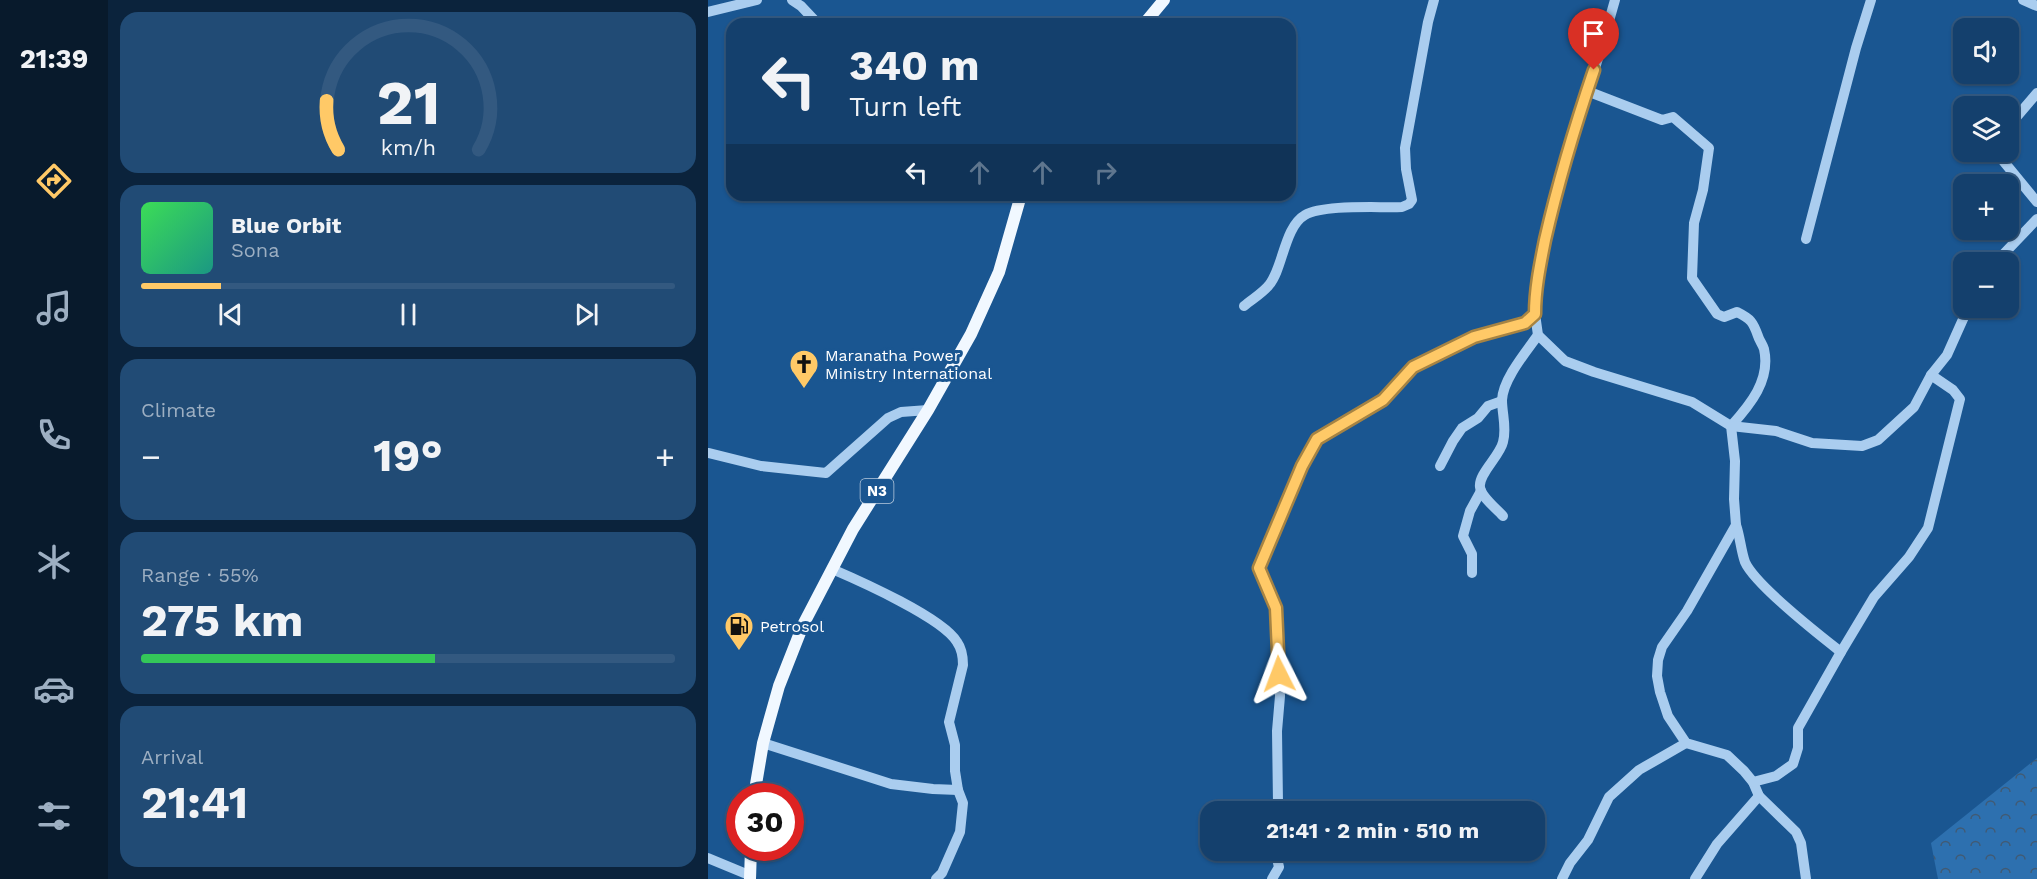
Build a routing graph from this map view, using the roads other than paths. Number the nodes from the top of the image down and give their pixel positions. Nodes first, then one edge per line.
1 (757, 0) edge
2 (792, 0) edge
3 (1164, 0) edge
4 (1434, 0) edge
5 (1615, 0) edge
6 (1871, 0) edge
7 (2023, 0) edge
8 (2037, 6) edge
9 (708, 12) edge
10 (812, 18) edge
11 (1149, 18) edge
12 (1587, 91) junction
13 (2037, 93) edge
14 (2019, 114) edge
15 (2004, 162) edge
16 (1019, 201) edge
17 (2037, 202) edge
18 (2037, 219) edge
19 (1806, 239) dead end
20 (2006, 252) edge
21 (1244, 306) dead end
22 (1535, 314) junction
23 (1964, 318) edge
24 (1538, 335) junction
25 (1931, 375) junction
26 (1502, 401) junction
27 (928, 410) junction
28 (1731, 426) junction
29 (709, 453) edge
30 (1440, 466) dead end
31 (1481, 491) junction
32 (1503, 516) dead end
33 (1736, 525) junction
34 (832, 569) junction
35 (1472, 573) dead end
36 (1840, 652) junction
37 (764, 742) junction
38 (1686, 742) junction
39 (1753, 782) junction
40 (756, 783) edge
41 (958, 790) junction
42 (1759, 796) junction
43 (1278, 801) edge
44 (708, 858) edge
45 (751, 861) edge
46 (1278, 861) edge
47 (750, 877) edge
48 (936, 879) edge
49 (1272, 879) edge
50 (1562, 879) edge
51 (1695, 879) edge
52 (1806, 879) edge

1 - 9 street
2 - 10 street
3 - 11 main road
4 - 21 street
5 - 12 street
6 - 19 street
7 - 8 street
12 - 22 street
12 - 28 street
13 - 14 street
15 - 17 street
16 - 27 main road, N3
18 - 20 street
22 - 24 street
22 - 43 street
23 - 25 street
24 - 26 street
24 - 28 street
25 - 28 street
25 - 36 street
26 - 30 street
26 - 31 street
27 - 29 street
27 - 34 main road, N3
28 - 33 street
31 - 32 street
31 - 35 street
33 - 36 street
33 - 38 street
34 - 37 main road, N3
34 - 41 street
36 - 39 street
37 - 40 main road, N3
37 - 41 street
38 - 39 street
38 - 50 street
39 - 42 street
41 - 48 street
42 - 51 street
42 - 52 street
44 - 47 street
45 - 47 main road
46 - 49 street

